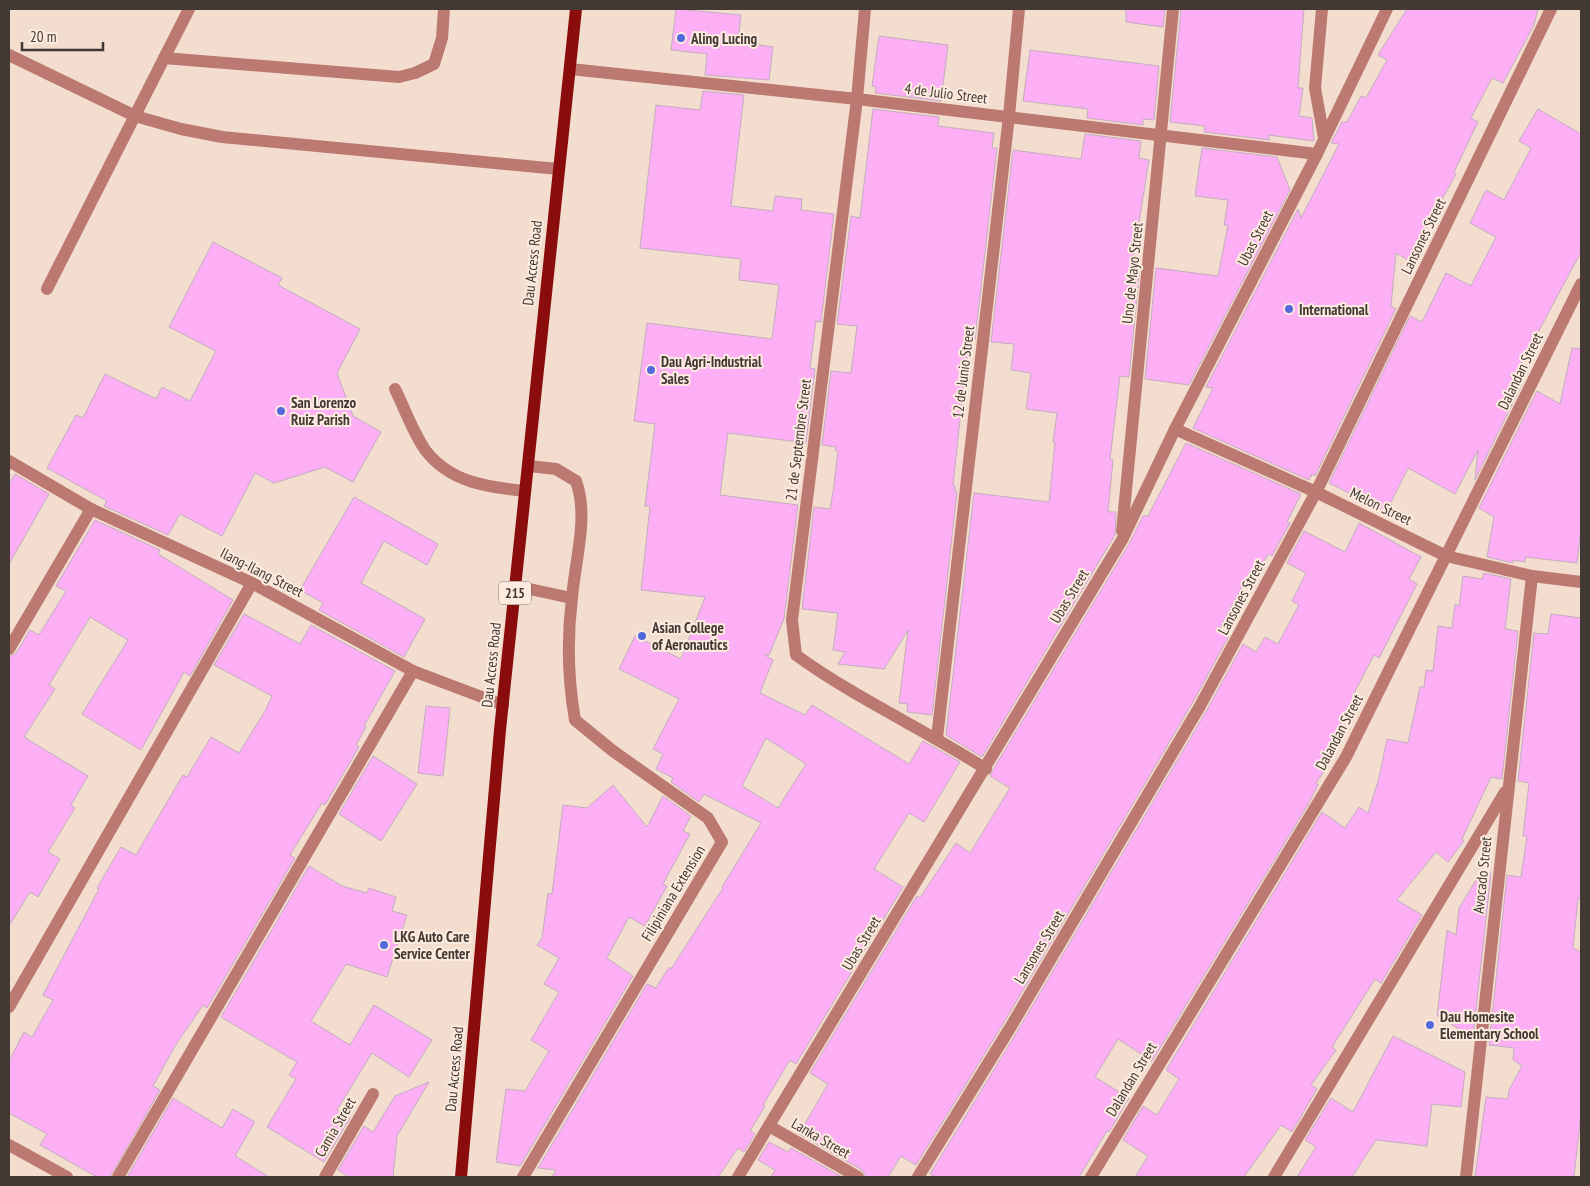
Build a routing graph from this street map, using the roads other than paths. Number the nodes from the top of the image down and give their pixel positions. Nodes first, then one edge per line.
1 (189, 9) edge
2 (444, 9) edge
3 (576, 9) edge
4 (865, 9) edge
5 (1019, 9) edge
6 (1173, 9) edge
7 (1322, 9) edge
8 (1387, 9) edge
9 (1551, 9) edge
10 (9, 55) edge
11 (164, 58) junction
12 (570, 68) junction
13 (857, 98) junction
14 (135, 116) junction
15 (1009, 116) junction
16 (1162, 136) junction
17 (1324, 138) junction
18 (1317, 154) junction
19 (558, 169) junction
20 (1581, 284) edge
21 (47, 289) dead end
22 (395, 389) dead end
23 (1175, 429) junction
24 (9, 462) edge
25 (529, 466) junction
26 (526, 491) junction
27 (1316, 492) junction
28 (91, 509) junction
29 (1122, 540) junction
30 (1446, 556) junction
31 (1532, 576) junction
32 (1581, 582) edge
33 (252, 583) junction
34 (516, 586) junction
35 (572, 598) junction
36 (9, 649) edge
37 (413, 671) junction
38 (503, 705) junction
39 (937, 738) junction
40 (986, 769) junction
41 (1508, 788) junction
42 (9, 1007) edge
43 (372, 1094) dead end
44 (769, 1126) junction
45 (9, 1145) edge
46 (67, 1177) edge
47 (118, 1177) edge
48 (325, 1177) edge
49 (461, 1177) edge
50 (523, 1177) edge
51 (738, 1177) edge
52 (858, 1177) edge
53 (918, 1177) edge
54 (1091, 1177) edge
55 (1274, 1177) edge
56 (1466, 1177) edge

1 - 11 street
2 - 11 street
3 - 12 main road, Dau Access Road / 215
4 - 13 street, 21 de Septembre Street
5 - 15 street, 12 de Junio Street
6 - 16 street, Uno de Mayo Street
7 - 17 street
8 - 17 street, Ubas Street
9 - 27 street, Lansones Street
10 - 14 street
11 - 14 street
12 - 13 street, 4 de Julio Street
12 - 19 main road, Dau Access Road / 215
13 - 15 street, 4 de Julio Street
13 - 39 street, 21 de Septembre Street
14 - 19 street
14 - 21 street
15 - 16 street, 4 de Julio Street
15 - 39 street, 12 de Junio Street
16 - 18 street, 4 de Julio Street
16 - 29 street, Uno de Mayo Street
17 - 18 street, Ubas Street
18 - 23 street, Ubas Street
19 - 25 main road, Dau Access Road / 215
20 - 30 street, Dalandan Street
22 - 26 street
23 - 27 street, Melon Street
23 - 29 street, Ubas Street
24 - 28 street, Ilang-Ilang Street
25 - 26 main road, Dau Access Road / 215
25 - 35 street
26 - 34 main road, Dau Access Road / 215
27 - 30 street, Melon Street
27 - 53 street, Lansones Street
28 - 33 street, Ilang-Ilang Street
28 - 36 street
29 - 40 street, Ubas Street
30 - 31 street, Melon Street
30 - 54 street, Dalandan Street
31 - 32 street, Melon Street
31 - 41 street, Avocado Street
33 - 37 street, Ilang-Ilang Street
33 - 42 street
34 - 35 street
34 - 38 main road, Dau Access Road / 215
35 - 50 street, Filipiniana Extension
37 - 38 street, Ilang-Ilang Street
37 - 47 street
38 - 49 main road, Dau Access Road / 215
39 - 40 street, 21 de Septembre Street
40 - 44 street, Ubas Street
41 - 55 street
41 - 56 street, Avocado Street
43 - 48 street, Camia Street
44 - 51 street, Ubas Street
44 - 52 street, Lanka Street
45 - 46 street

